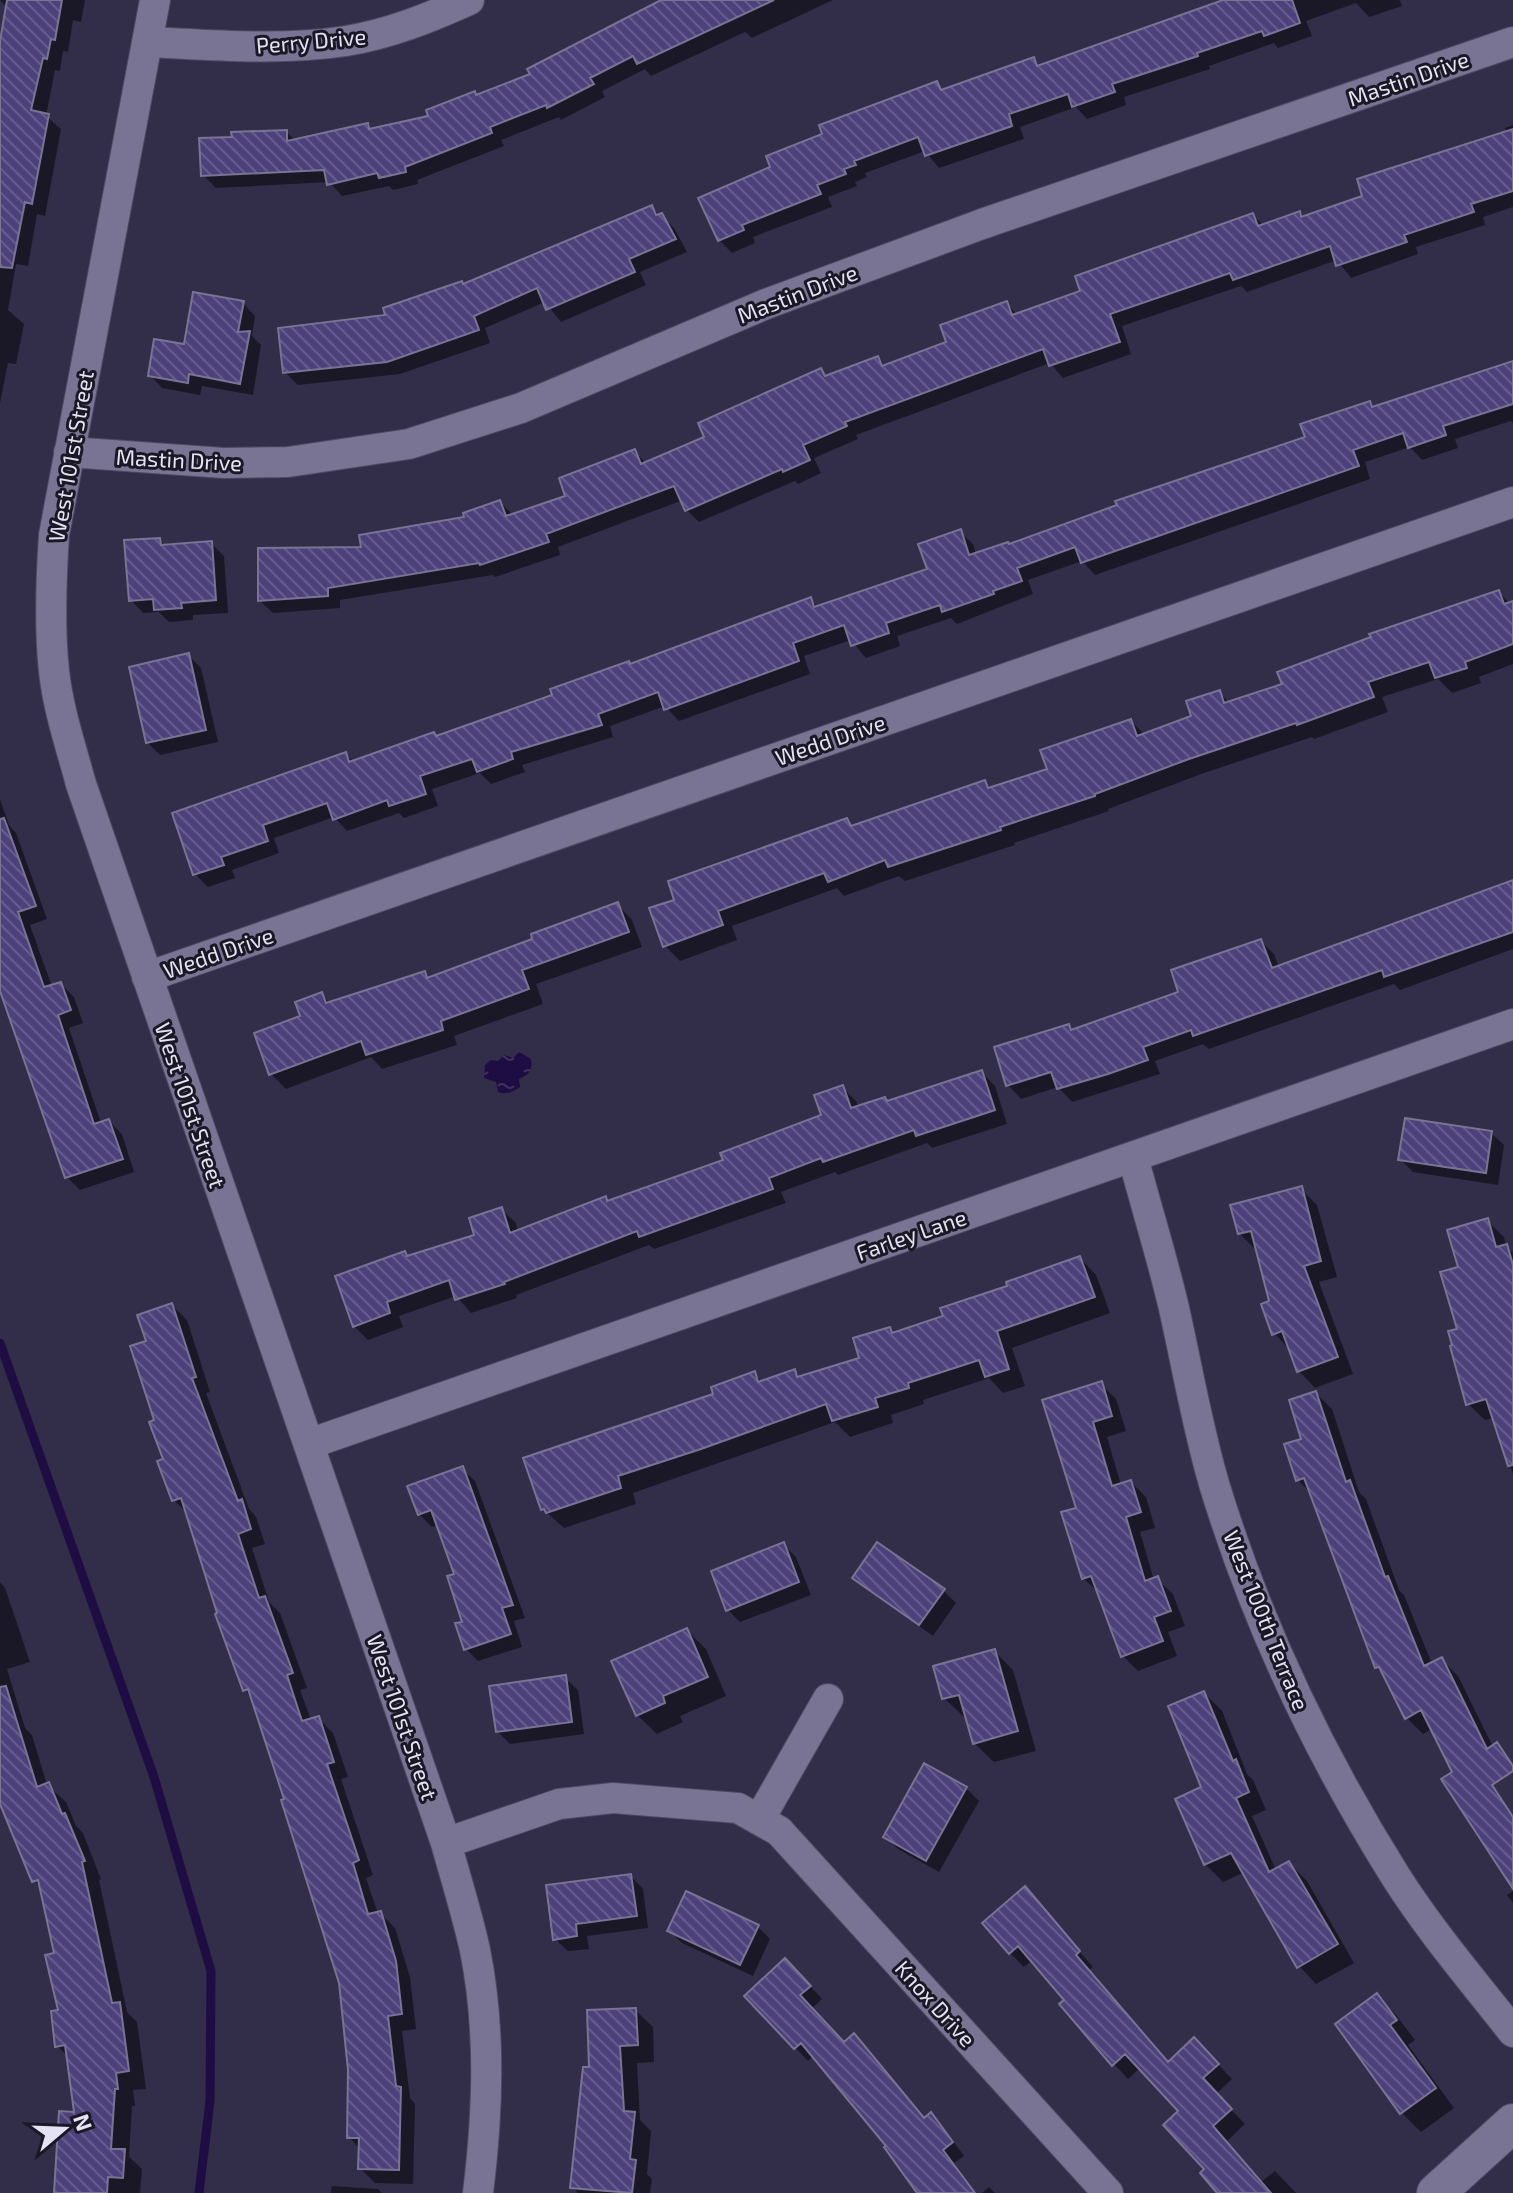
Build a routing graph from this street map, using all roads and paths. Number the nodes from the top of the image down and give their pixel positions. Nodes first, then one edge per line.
1 (155, 0) edge
2 (469, 0) edge
3 (148, 42) junction
4 (1513, 42) edge
5 (69, 452) junction
6 (1513, 502) edge
7 (147, 977) junction
8 (1513, 1024) edge
9 (1133, 1157) junction
10 (309, 1444) junction
11 (828, 1699) dead end
12 (759, 1820) junction
13 (446, 1843) junction
14 (1513, 2032) edge
15 (1513, 2123) edge
16 (478, 2193) edge
17 (1108, 2193) edge
18 (1436, 2193) edge

1 - 3 street, West 101st Street
2 - 3 street, Perry Drive
3 - 5 street, West 101st Street
4 - 5 street, Mastin Drive
5 - 7 street, West 101st Street
6 - 7 street, Wedd Drive
7 - 10 street, West 101st Street
8 - 9 street, Farley Lane
9 - 10 street, Farley Lane
9 - 14 street, West 100th Terrace
10 - 13 street, West 101st Street
11 - 12 street
12 - 13 street, Knox Drive
12 - 17 street, Knox Drive
13 - 16 street, West 101st Street
15 - 18 street

